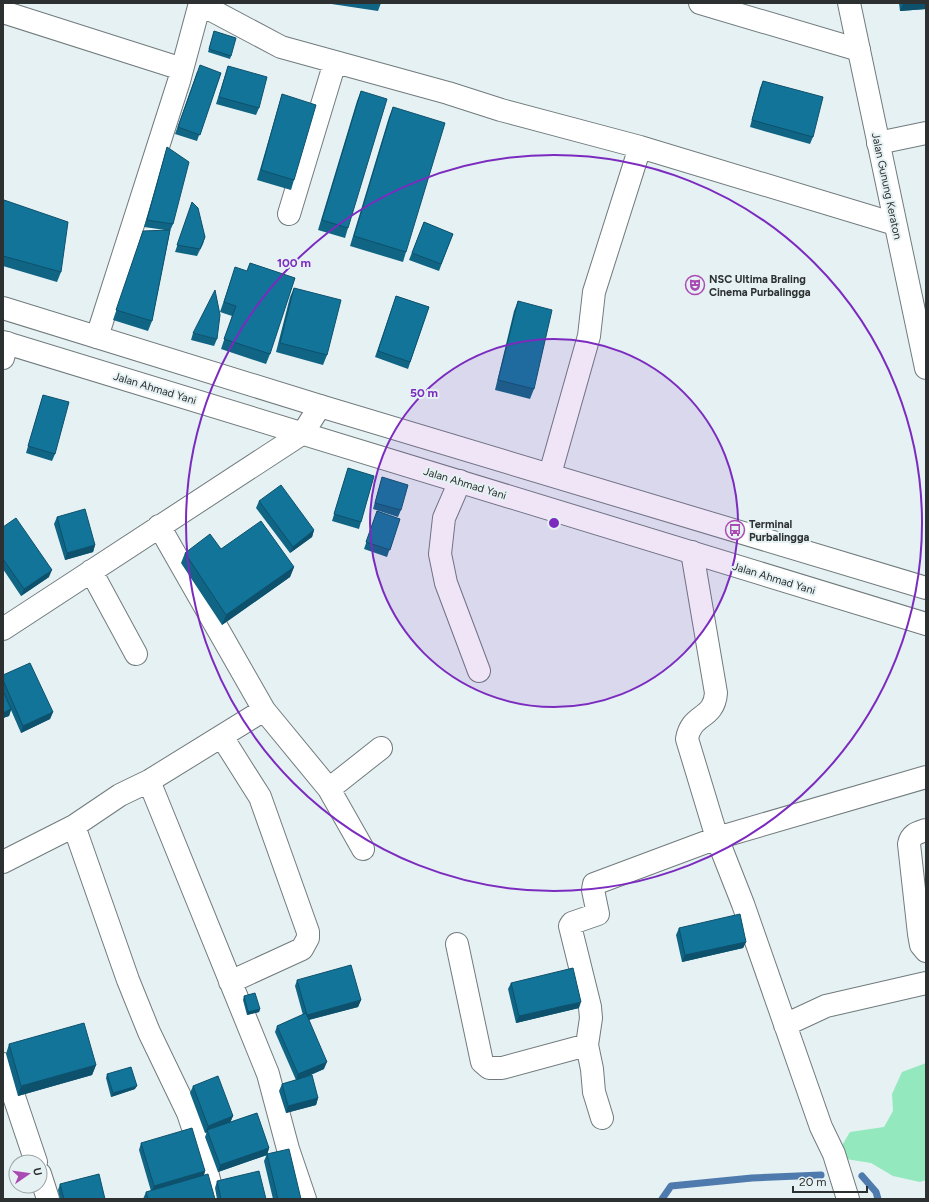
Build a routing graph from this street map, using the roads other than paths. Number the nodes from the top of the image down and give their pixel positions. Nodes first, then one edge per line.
1 (700, 3) edge
2 (849, 3) edge
3 (200, 4) edge
4 (3, 12) edge
5 (859, 50) junction
6 (335, 62) junction
7 (182, 70) junction
8 (926, 133) edge
9 (878, 143) junction
10 (640, 147) junction
11 (289, 214) dead end
12 (895, 224) junction
13 (3, 308) edge
14 (97, 337) junction
15 (4, 347) edge
16 (926, 368) edge
17 (320, 406) junction
18 (303, 433) junction
19 (550, 474) junction
20 (460, 481) junction
21 (160, 526) junction
22 (692, 552) junction
23 (91, 571) junction
24 (926, 588) edge
25 (926, 624) edge
26 (3, 629) edge
27 (136, 654) dead end
28 (479, 671) dead end
29 (264, 710) junction
30 (222, 737) junction
31 (381, 748) dead end
32 (926, 777) edge
33 (150, 781) junction
34 (329, 789) junction
35 (74, 826) junction
36 (926, 830) edge
37 (717, 838) junction
38 (363, 849) dead end
39 (3, 862) edge
40 (457, 944) dead end
41 (926, 951) edge
42 (230, 982) junction
43 (926, 983) edge
44 (785, 1025) junction
45 (587, 1045) junction
46 (3, 1064) edge
47 (602, 1118) dead end
48 (33, 1154) edge
49 (847, 1197) edge
50 (214, 1199) edge
51 (305, 1199) edge

1 - 5 street
2 - 5 street, Jalan Gunung Keraton
3 - 6 street
3 - 7 street
4 - 7 street
5 - 9 street, Jalan Gunung Keraton
6 - 10 street
6 - 11 street
7 - 14 street
8 - 9 street
9 - 12 street, Jalan Gunung Keraton
10 - 12 street
10 - 19 street
12 - 16 street, Jalan Gunung Keraton
13 - 14 street
14 - 17 street
15 - 18 street, Jalan Ahmad Yani
17 - 18 street
17 - 19 street
18 - 20 street, Jalan Ahmad Yani
18 - 21 street
19 - 24 street
20 - 22 street, Jalan Ahmad Yani
20 - 28 street
21 - 23 street
21 - 29 street
22 - 25 street, Jalan Ahmad Yani
22 - 37 street
23 - 26 street
23 - 27 street
29 - 30 street
29 - 34 street
30 - 33 street
30 - 42 street
31 - 34 street
32 - 37 street
33 - 35 street
33 - 42 street
34 - 38 street
35 - 39 street
35 - 50 street
36 - 41 street
37 - 44 street
37 - 45 street
40 - 45 street
42 - 51 street
43 - 44 street
44 - 49 street
45 - 47 street
46 - 48 street

